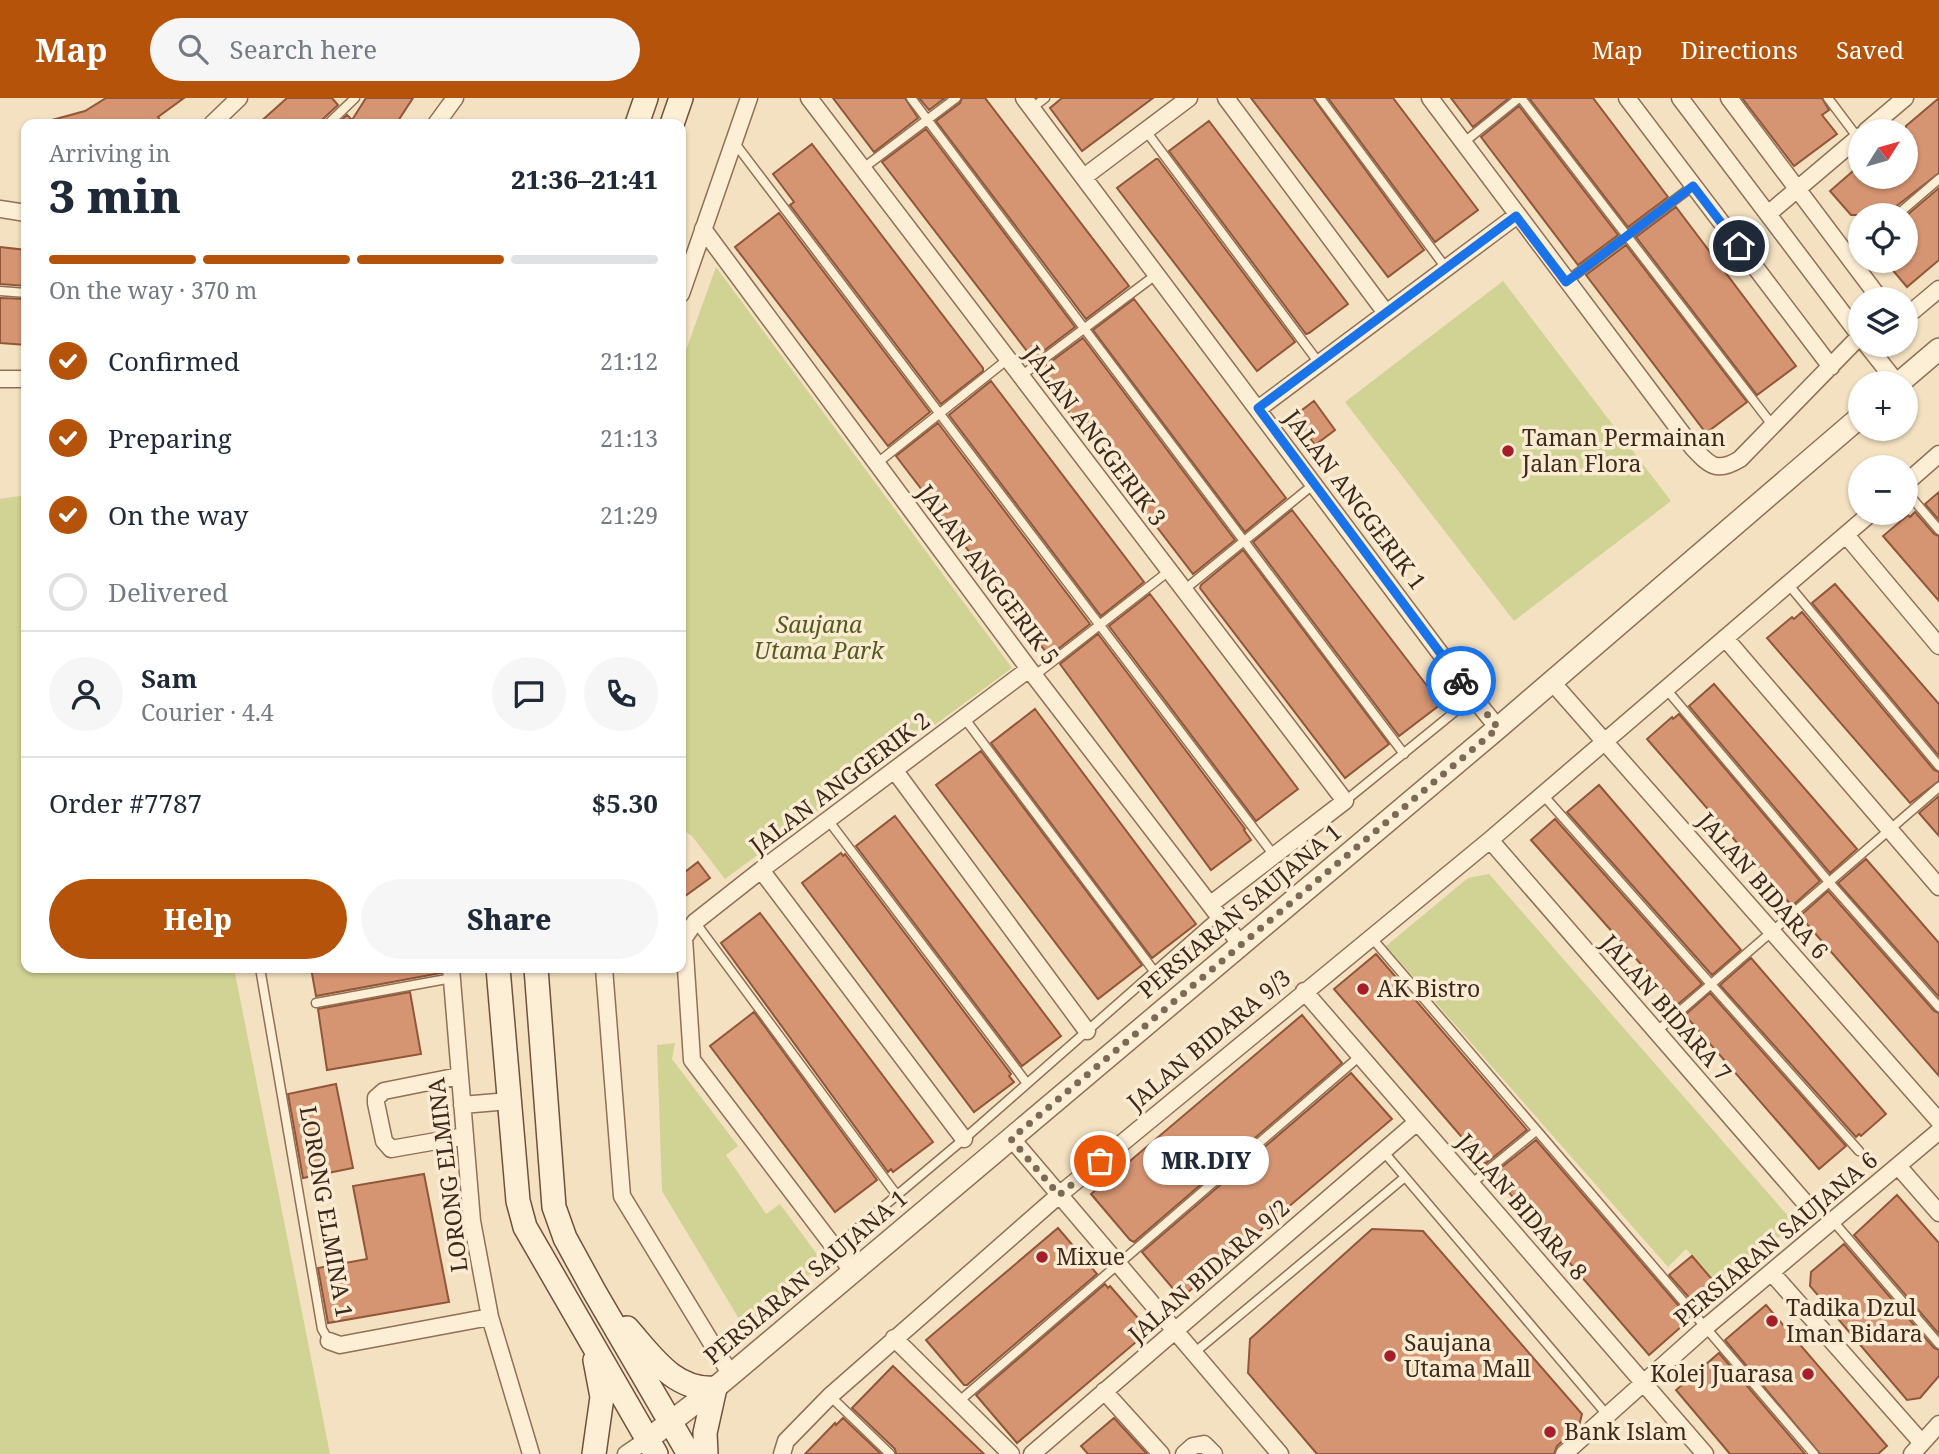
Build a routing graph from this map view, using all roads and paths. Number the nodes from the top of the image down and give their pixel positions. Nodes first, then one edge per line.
1 (239, 98) edge
2 (355, 98) edge
3 (455, 98) edge
4 (646, 98) edge
5 (681, 98) edge
6 (749, 98) edge
7 (808, 98) edge
8 (911, 98) edge
9 (956, 98) edge
10 (1189, 98) edge
11 (1226, 98) edge
12 (1320, 98) edge
13 (1430, 98) edge
14 (1520, 98) edge
15 (1626, 98) edge
16 (1680, 98) edge
17 (1729, 98) edge
18 (1828, 98) edge
19 (1905, 98) edge
20 (1034, 101) edge
21 (217, 119) edge
22 (333, 119) edge
23 (440, 119) edge
24 (639, 119) edge
25 (674, 119) edge
26 (1880, 119) edge
27 (927, 120) junction
28 (1848, 120) edge
29 (1146, 131) junction
30 (734, 142) junction
31 (1463, 143) junction
32 (1848, 146) edge
33 (862, 169) junction
34 (1084, 177) junction
35 (1939, 179) edge
36 (1693, 186) junction
37 (1797, 189) junction
38 (1911, 203) edge
39 (0, 209) edge
40 (21, 212) edge
41 (1768, 214) junction
42 (1516, 216) junction
43 (703, 229) junction
44 (1627, 236) junction
45 (1848, 245) edge
46 (1446, 268) junction
47 (1157, 274) junction
48 (686, 279) edge
49 (1566, 282) junction
50 (1939, 289) edge
51 (0, 291) edge
52 (21, 293) edge
53 (1918, 307) edge
54 (1386, 313) junction
55 (1848, 320) edge
56 (1084, 329) junction
57 (1848, 349) edge
58 (1939, 349) edge
59 (1877, 357) edge
60 (1008, 359) junction
61 (1319, 363) junction
62 (1831, 367) junction
63 (1888, 371) edge
64 (1912, 371) edge
65 (1021, 376) junction
66 (0, 379) edge
67 (21, 379) edge
68 (1258, 408) junction
69 (939, 414) junction
70 (1774, 427) junction
71 (1848, 427) edge
72 (1939, 454) edge
73 (876, 464) junction
74 (1918, 472) edge
75 (1314, 484) junction
76 (1918, 505) edge
77 (1857, 525) edge
78 (1939, 530) edge
79 (1846, 535) junction
80 (1243, 541) junction
81 (1170, 571) junction
82 (1788, 584) junction
83 (1184, 590) junction
84 (1100, 625) junction
85 (1725, 638) junction
86 (1939, 646) edge
87 (1032, 673) junction
88 (1552, 682) junction
89 (1666, 689) junction
90 (1473, 697) junction
91 (965, 719) junction
92 (1498, 728) junction
93 (1605, 741) junction
94 (1404, 754) junction
95 (1939, 766) edge
96 (895, 771) junction
97 (1939, 787) edge
98 (1543, 795) junction
99 (1345, 802) junction
100 (828, 820) junction
101 (1890, 830) junction
102 (1490, 840) junction
103 (1273, 854) junction
104 (761, 870) junction
105 (1829, 882) junction
106 (1939, 887) edge
107 (1215, 910) junction
108 (695, 922) junction
109 (1772, 931) junction
110 (686, 935) edge
111 (1371, 937) junction
112 (1241, 945) junction
113 (686, 968) edge
114 (1154, 971) junction
115 (261, 973) edge
116 (451, 973) edge
117 (498, 973) edge
118 (536, 973) edge
119 (604, 973) edge
120 (1710, 984) junction
121 (1304, 991) junction
122 (316, 1003) dead end
123 (1939, 1007) edge
124 (1087, 1031) junction
125 (1657, 1031) junction
126 (1360, 1056) junction
127 (459, 1076) junction
128 (1026, 1082) junction
129 (509, 1101) junction
130 (462, 1105) junction
131 (1939, 1121) edge
132 (1417, 1122) junction
133 (1536, 1131) junction
134 (1939, 1131) edge
135 (465, 1136) junction
136 (964, 1139) junction
137 (1011, 1139) junction
138 (1383, 1151) junction
139 (1859, 1152) dead end
140 (1898, 1166) junction
141 (1405, 1177) junction
142 (1471, 1184) junction
143 (896, 1194) junction
144 (1059, 1195) junction
145 (1807, 1205) dead end
146 (1939, 1213) edge
147 (1833, 1220) junction
148 (834, 1248) junction
149 (1118, 1265) junction
150 (853, 1272) junction
151 (1772, 1272) junction
152 (594, 1291) junction
153 (490, 1317) junction
154 (1706, 1327) junction
155 (1175, 1331) junction
156 (894, 1338) junction
157 (590, 1339) junction
158 (329, 1341) joint
159 (1939, 1344) edge
160 (1194, 1353) junction
161 (723, 1381) junction
162 (1645, 1384) junction
163 (1104, 1391) junction
164 (830, 1396) junction
165 (957, 1403) junction
166 (1608, 1416) junction
167 (671, 1423) junction
168 (1939, 1424) edge
169 (652, 1447) edge
170 (1917, 1449) edge
171 (531, 1454) edge
172 (594, 1454) edge
173 (626, 1454) edge
174 (689, 1454) edge
175 (706, 1454) edge
176 (782, 1454) edge
177 (890, 1454) edge
178 (1011, 1454) edge
179 (1032, 1454) edge
180 (1161, 1454) edge
181 (1184, 1454) edge
182 (1214, 1454) edge
183 (1280, 1454) edge
184 (1564, 1454) edge
185 (1705, 1454) edge
186 (1814, 1454) edge

1 - 21 street
2 - 22 lane
3 - 23 street
4 - 24 main road
5 - 25 main road
6 - 30 street
7 - 33 street, JALAN ANGGERIK 3
8 - 27 lane
9 - 27 lane
10 - 29 street
11 - 54 street
12 - 46 lane
13 - 31 street
14 - 31 lane
14 - 44 lane
15 - 36 street
16 - 41 street
17 - 37 street
18 - 28 lane
19 - 26 street
20 - 34 street, JALAN ANGGERIK 1
27 - 33 lane
27 - 56 lane
29 - 34 street
29 - 61 lane
30 - 43 street
30 - 69 lane
31 - 42 street
32 - 37 street
33 - 60 street, JALAN ANGGERIK 3
34 - 47 street, JALAN ANGGERIK 1
35 - 38 lane
36 - 44 lane
36 - 62 street
37 - 41 street
37 - 45 street
39 - 40 street
41 - 55 street
42 - 46 street
42 - 49 street
43 - 48 street
43 - 73 street, JALAN ANGGERIK 5
44 - 49 lane
44 - 70 lane
46 - 54 street
47 - 56 lane
47 - 68 street, JALAN ANGGERIK 1
49 - 70 street
50 - 53 street
51 - 52 lane
54 - 61 street
56 - 65 lane
56 - 80 lane
57 - 62 street
58 - 64 street
59 - 63 street
60 - 65 street, JALAN ANGGERIK 3
60 - 69 lane
61 - 68 street
62 - 70 street
65 - 81 street, JALAN ANGGERIK 3
66 - 67 street
68 - 75 street, JALAN ANGGERIK 1
69 - 73 lane
69 - 84 lane
71 - 88 street, PERSIARAN SAUJANA 1
72 - 74 street
73 - 87 street, JALAN ANGGERIK 5
75 - 80 lane
75 - 90 street, JALAN ANGGERIK 1
76 - 78 lane
77 - 79 street, JALAN BIDARA 9/3
79 - 82 street, JALAN BIDARA 9/3
79 - 86 street
80 - 83 lane
80 - 94 lane
81 - 83 street, JALAN ANGGERIK 3
81 - 84 lane
82 - 85 street, JALAN BIDARA 9/3
82 - 95 lane
83 - 99 street, JALAN ANGGERIK 3
84 - 87 lane
84 - 103 lane
85 - 89 street, JALAN BIDARA 9/3
85 - 101 street
87 - 91 street, JALAN ANGGERIK 2
87 - 107 street, JALAN ANGGERIK 5
88 - 92 street, PERSIARAN SAUJANA 1
88 - 93 street, JALAN BIDARA 6
89 - 93 street, JALAN BIDARA 9/3
89 - 105 lane
90 - 92 street, JALAN ANGGERIK 1
90 - 94 lane
91 - 96 street, JALAN ANGGERIK 2
91 - 114 lane
92 - 112 street, PERSIARAN SAUJANA 1
93 - 98 street, JALAN BIDARA 9/3
93 - 109 street, JALAN BIDARA 6
94 - 99 lane
96 - 100 street, JALAN ANGGERIK 2
96 - 124 street
97 - 101 lane
98 - 102 street, JALAN BIDARA 9/3
98 - 120 lane
99 - 103 street
100 - 104 street, JALAN ANGGERIK 2
100 - 128 lane
101 - 105 lane
101 - 106 street
102 - 111 street, JALAN BIDARA 9/3
102 - 125 street, JALAN BIDARA 7
103 - 107 street
104 - 108 street, JALAN ANGGERIK 2
104 - 136 street
105 - 109 lane
105 - 123 lane
107 - 112 street, JALAN ANGGERIK 5
107 - 114 lane
108 - 110 street, JALAN ANGGERIK 2
108 - 143 lane
109 - 120 lane
109 - 131 street, JALAN BIDARA 6
111 - 121 street, JALAN BIDARA 9/3
111 - 133 lane
112 - 137 street, PERSIARAN SAUJANA 1
113 - 148 street, JALAN ANGGERIK 2
114 - 124 lane
115 - 158 lane, LORONG ELMINA 1
116 - 122 lane
116 - 127 street, LORONG ELMINA
117 - 129 main road
118 - 152 main road
119 - 161 street
120 - 125 lane
120 - 139 lane
121 - 126 street, JALAN BIDARA 8
121 - 144 street, JALAN BIDARA 9/3
124 - 128 lane
125 - 145 street, JALAN BIDARA 7
126 - 132 street, JALAN BIDARA 8
126 - 149 lane
127 - 130 street, LORONG ELMINA
127 - 135 street
128 - 136 lane
129 - 130 street
129 - 157 main road
130 - 135 street, LORONG ELMINA
132 - 138 street, JALAN BIDARA 9/2
132 - 142 street, JALAN BIDARA 8
133 - 142 lane
133 - 154 lane
134 - 140 street, PERSIARAN SAUJANA 6
135 - 153 street, LORONG ELMINA
136 - 143 lane
137 - 144 street
137 - 150 street, PERSIARAN SAUJANA 1
138 - 141 lane
138 - 155 street, JALAN BIDARA 9/2
140 - 146 street
140 - 147 street, PERSIARAN SAUJANA 6
141 - 160 lane
141 - 166 lane
142 - 162 street, JALAN BIDARA 8
143 - 148 lane
144 - 149 street
144 - 156 street, JALAN BIDARA 9/3
147 - 151 street, PERSIARAN SAUJANA 6
147 - 159 lane
148 - 150 street
149 - 155 street
149 - 165 lane
150 - 161 street, PERSIARAN SAUJANA 1
151 - 154 street, PERSIARAN SAUJANA 6
151 - 170 street
152 - 161 main road
152 - 167 main road
153 - 158 street, LORONG ELMINA 1
153 - 171 street, LORONG ELMINA
154 - 162 street, PERSIARAN SAUJANA 6
154 - 186 lane
155 - 160 street
155 - 163 street, JALAN BIDARA 9/2
156 - 164 street, JALAN BIDARA 9/3
156 - 165 street
157 - 169 main road
157 - 172 main road
160 - 183 street
161 - 167 street, PERSIARAN SAUJANA 1
161 - 175 main road
162 - 166 street, PERSIARAN SAUJANA 6
162 - 185 street, JALAN BIDARA 8
163 - 179 street, JALAN BIDARA 9/2
163 - 180 street
164 - 176 street, JALAN BIDARA 9/3
164 - 177 lane
165 - 178 street
166 - 184 street, PERSIARAN SAUJANA 6
167 - 169 street, PERSIARAN SAUJANA 1
167 - 174 main road
168 - 170 street
169 - 173 street
181 - 182 street

